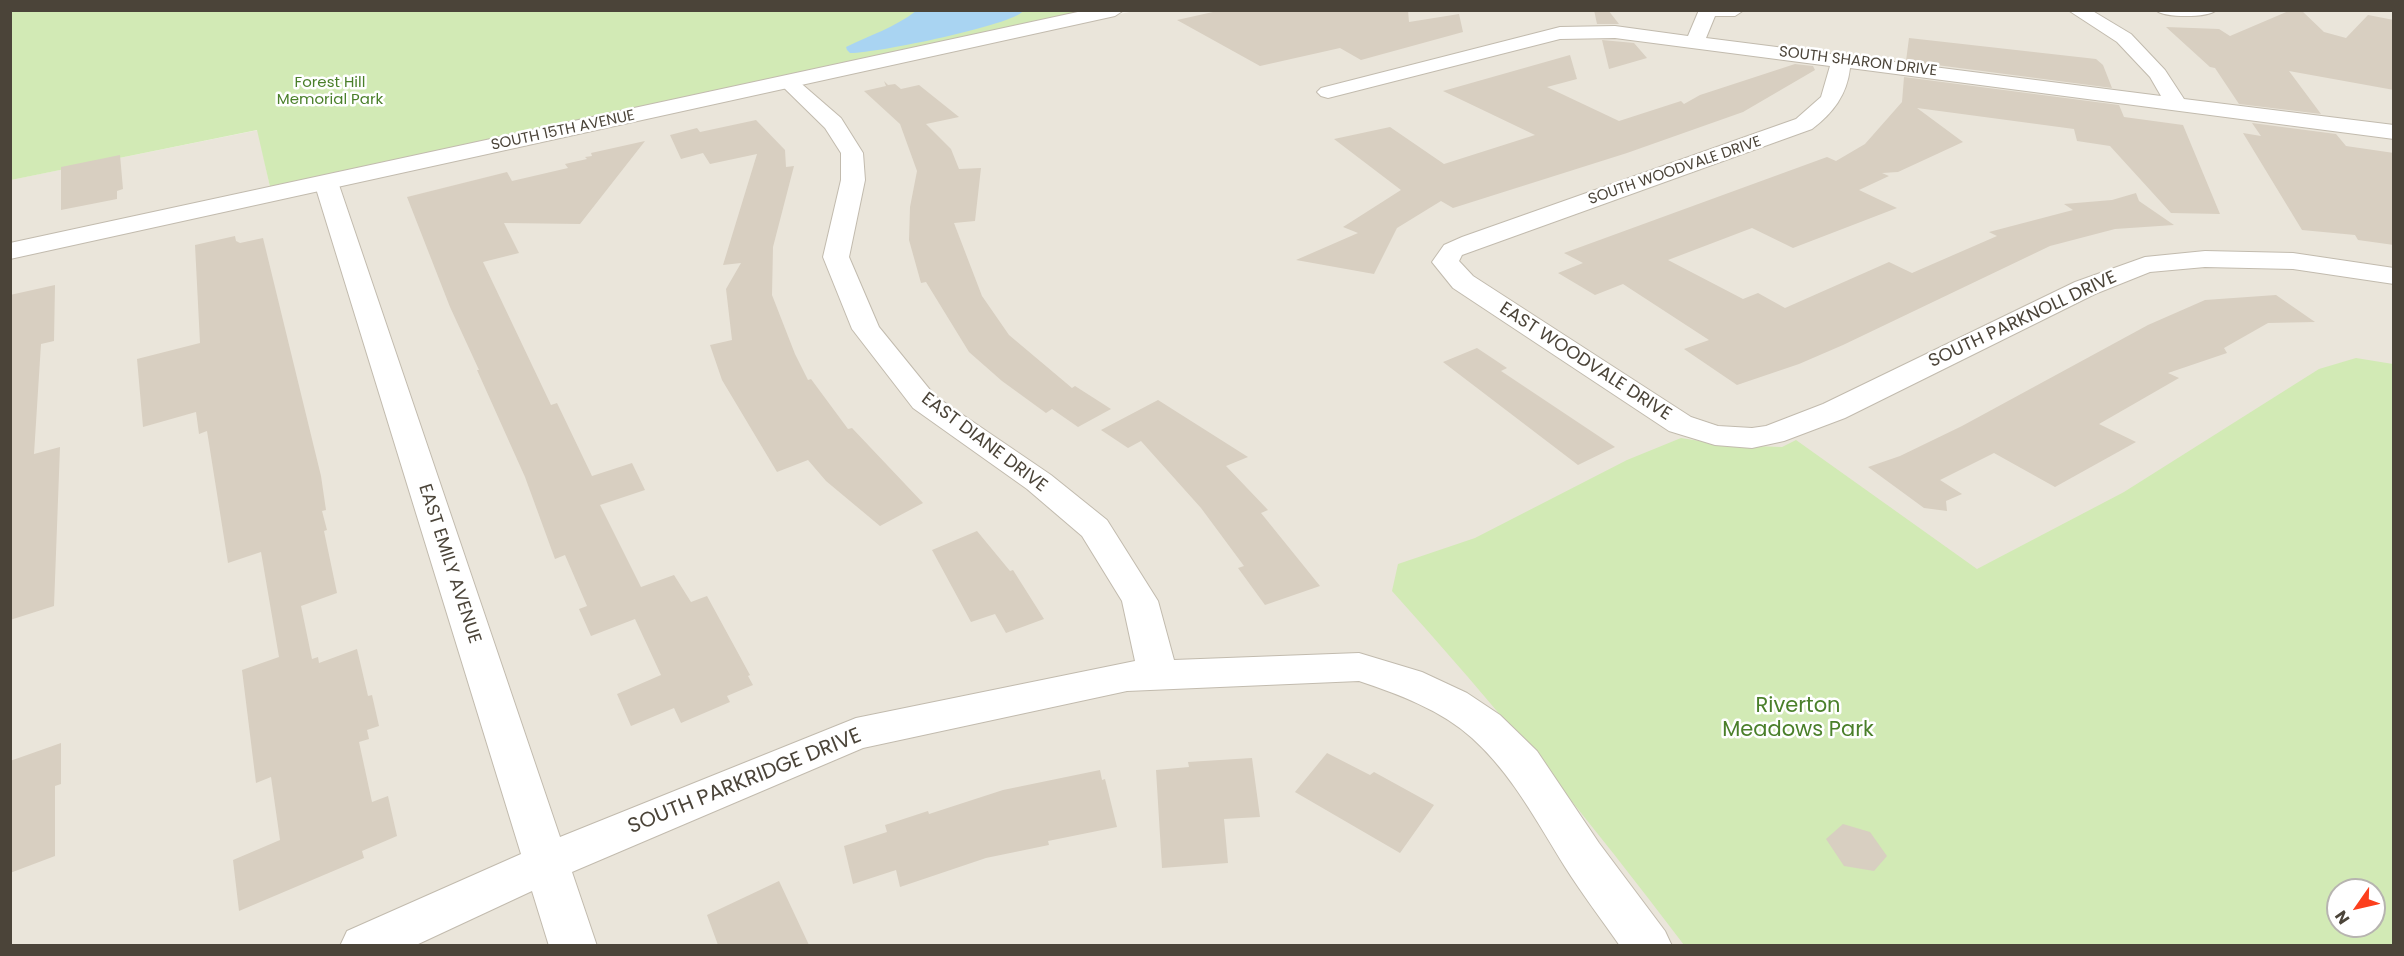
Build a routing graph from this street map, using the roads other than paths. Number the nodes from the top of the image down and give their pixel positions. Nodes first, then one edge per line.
1 (1115, 10) edge
2 (1708, 10) edge
3 (1714, 10) edge
4 (1735, 10) edge
5 (2077, 10) edge
6 (2165, 10) edge
7 (2207, 10) edge
8 (1695, 41) junction
9 (1841, 60) junction
10 (789, 83) junction
11 (1328, 92) dead end
12 (2177, 104) junction
13 (2394, 132) edge
14 (326, 182) junction
15 (1471, 242) joint
16 (10, 251) edge
17 (2394, 276) edge
18 (1773, 434) joint
19 (1158, 674) junction
20 (546, 864) junction
21 (364, 945) edge
22 (573, 945) edge
23 (1648, 945) edge

1 - 10 street, SOUTH 15TH AVENUE
2 - 8 street
3 - 4 street
5 - 12 street
6 - 7 street
8 - 9 street, SOUTH SHARON DRIVE
8 - 11 street, SOUTH SHARON DRIVE
9 - 12 street, SOUTH SHARON DRIVE
9 - 15 street, SOUTH WOODVALE DRIVE
10 - 14 street, SOUTH 15TH AVENUE
10 - 19 street, EAST DIANE DRIVE
12 - 13 street, SOUTH SHARON DRIVE
14 - 16 street, SOUTH 15TH AVENUE
14 - 20 street, EAST EMILY AVENUE
15 - 18 street, EAST WOODVALE DRIVE
17 - 18 street, SOUTH PARKNOLL DRIVE
19 - 20 street, SOUTH PARKRIDGE DRIVE
19 - 23 street, SOUTH PARKRIDGE DRIVE
20 - 21 street, SOUTH PARKRIDGE DRIVE
20 - 22 street, EAST EMILY AVENUE

